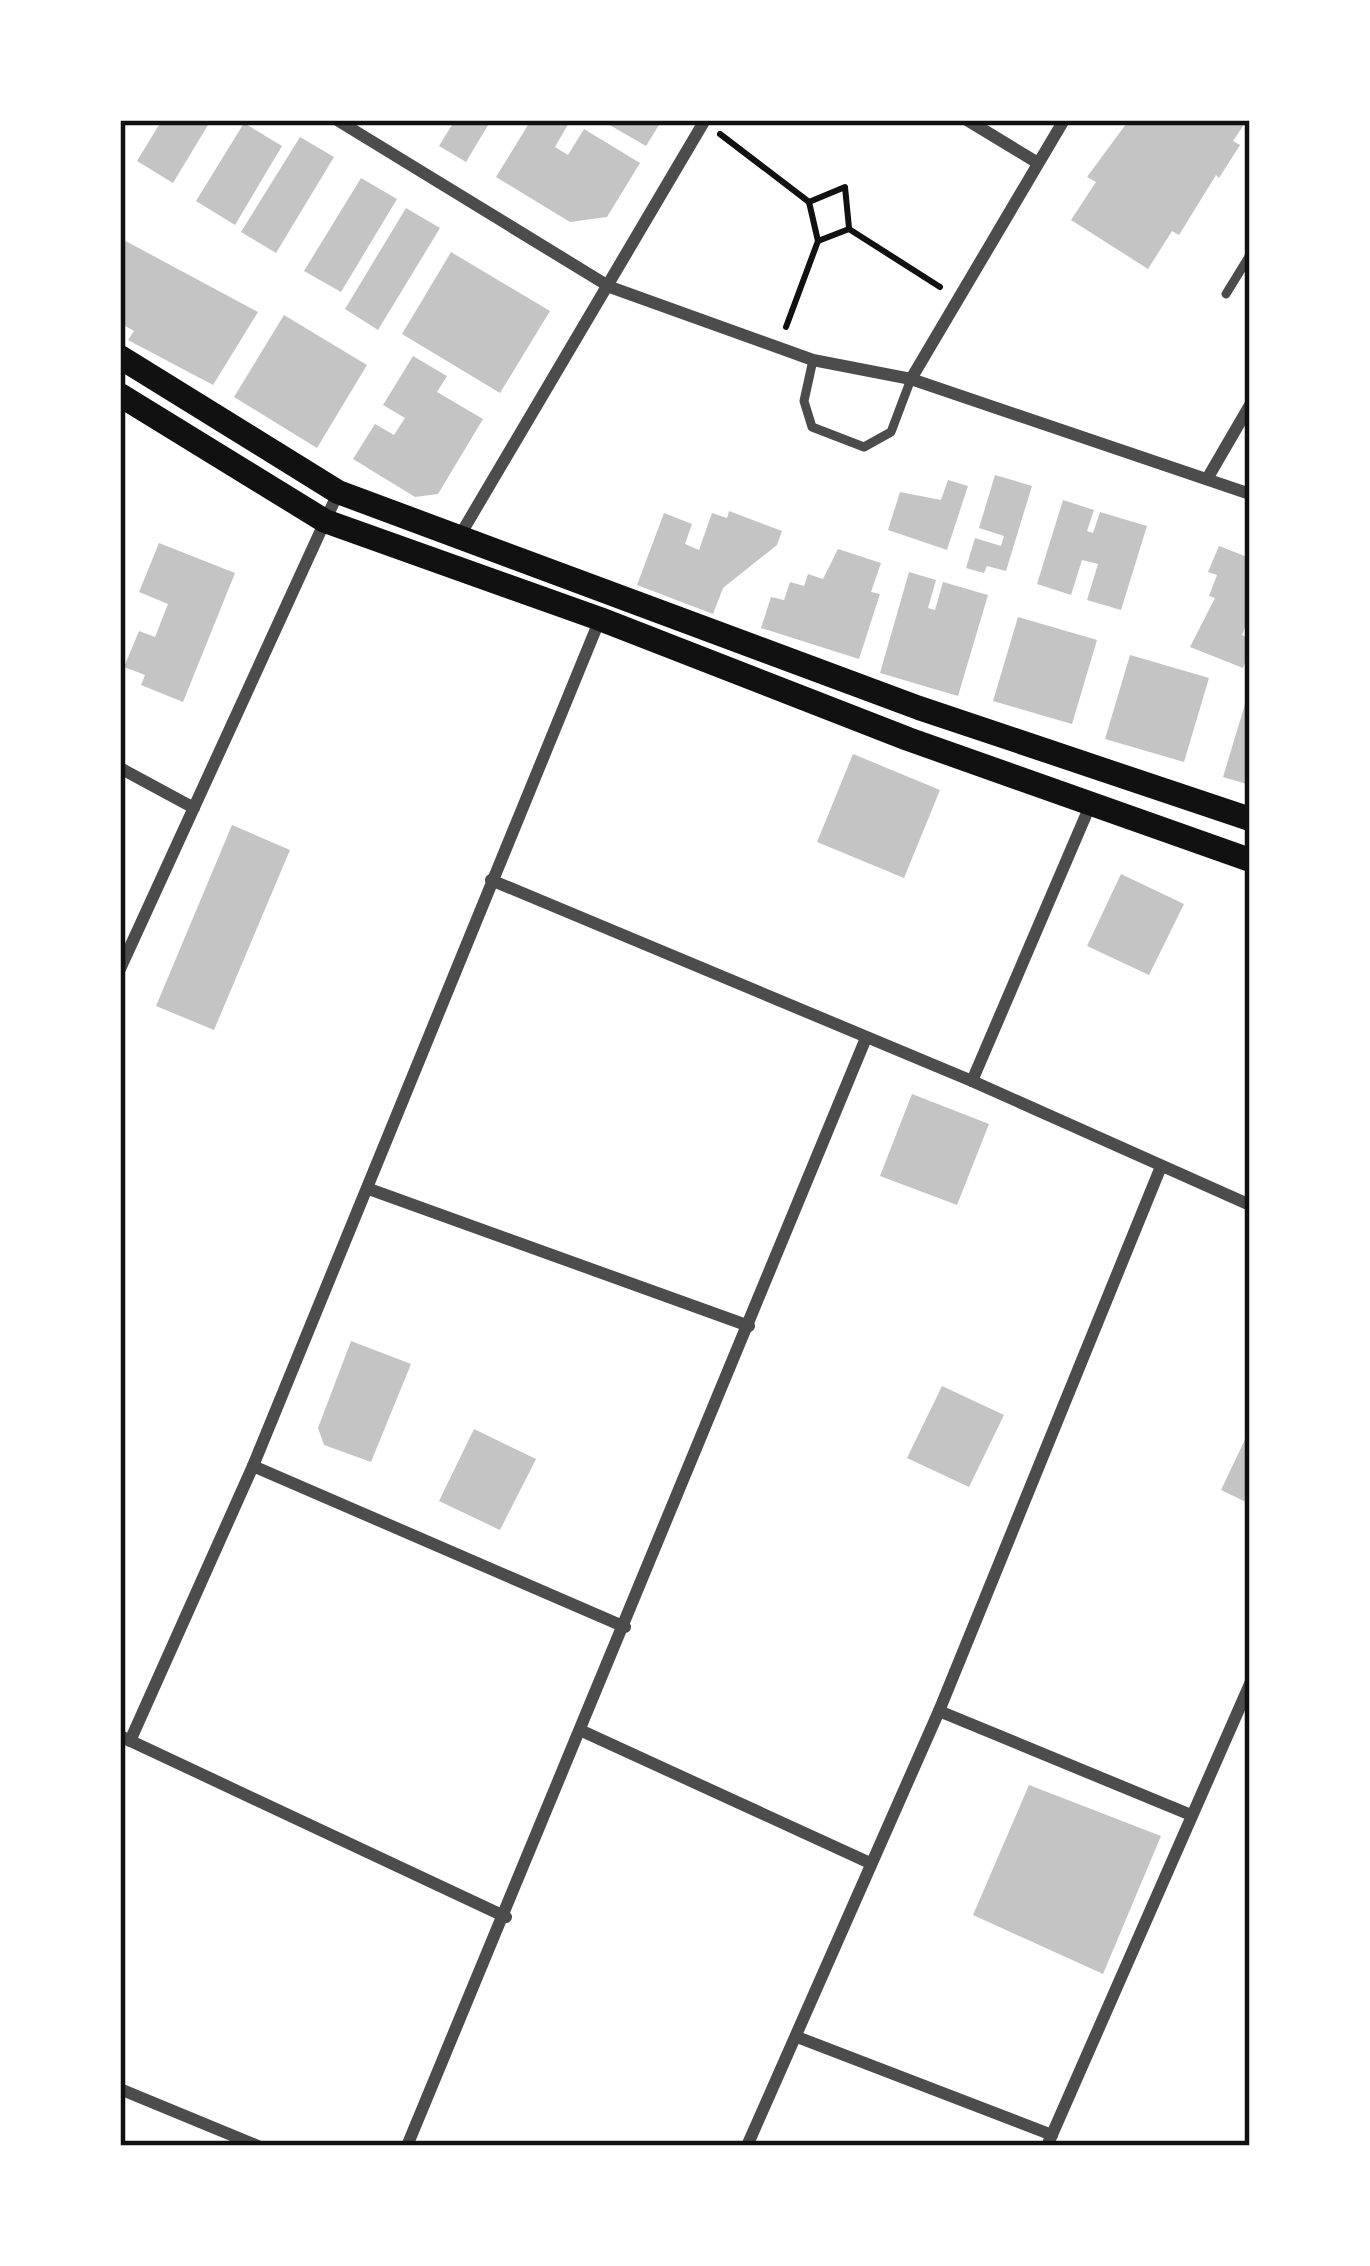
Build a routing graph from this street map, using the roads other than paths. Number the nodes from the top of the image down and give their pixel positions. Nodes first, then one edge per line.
1 (337, 120) edge
2 (968, 120) edge
3 (1064, 120) edge
4 (704, 122) edge
5 (1038, 163) junction
6 (1250, 255) edge
7 (610, 287) junction
8 (1226, 294) dead end
9 (120, 357) edge
10 (812, 360) junction
11 (911, 379) junction
12 (120, 394) edge
13 (1250, 405) edge
14 (1207, 478) junction
15 (338, 492) junction
16 (1250, 494) edge
17 (325, 520) junction
18 (458, 538) junction
19 (600, 619) junction
20 (120, 768) edge
21 (1092, 801) junction
22 (194, 808) junction
23 (1250, 819) edge
24 (1250, 860) edge
25 (491, 880) junction
26 (120, 969) edge
27 (866, 1038) junction
28 (972, 1081) junction
29 (1160, 1168) junction
30 (369, 1189) junction
31 (1250, 1205) edge
32 (749, 1326) junction
33 (253, 1466) junction
34 (625, 1627) junction
35 (1250, 1684) edge
36 (939, 1711) junction
37 (582, 1731) junction
38 (125, 1738) edge
39 (1191, 1816) junction
40 (870, 1863) junction
41 (506, 1917) junction
42 (796, 2037) junction
43 (120, 2089) edge
44 (1050, 2141) edge
45 (258, 2146) edge
46 (406, 2146) edge
47 (747, 2146) edge

1 - 7 street
2 - 5 street
3 - 5 street
4 - 7 street
5 - 11 street
6 - 8 lane
7 - 10 street
7 - 18 street
9 - 15 main road
10 - 11 street
10 - 11 lane
11 - 14 street
12 - 17 main road
13 - 14 street
14 - 16 street
15 - 17 street
15 - 18 main road
17 - 19 main road
17 - 22 street
18 - 23 main road
19 - 21 main road
19 - 25 street
20 - 22 street
21 - 24 main road
21 - 28 street
22 - 26 street
25 - 27 street
25 - 30 street
27 - 28 street
27 - 32 street
28 - 29 street
29 - 31 street
29 - 36 street
30 - 32 street
30 - 33 street
32 - 34 street
33 - 34 street
33 - 38 street
34 - 37 street
35 - 39 street
36 - 39 street
36 - 40 street
37 - 40 street
37 - 41 street
38 - 41 street
39 - 44 street
40 - 42 street
41 - 46 street
42 - 44 street
42 - 47 street
43 - 45 street

